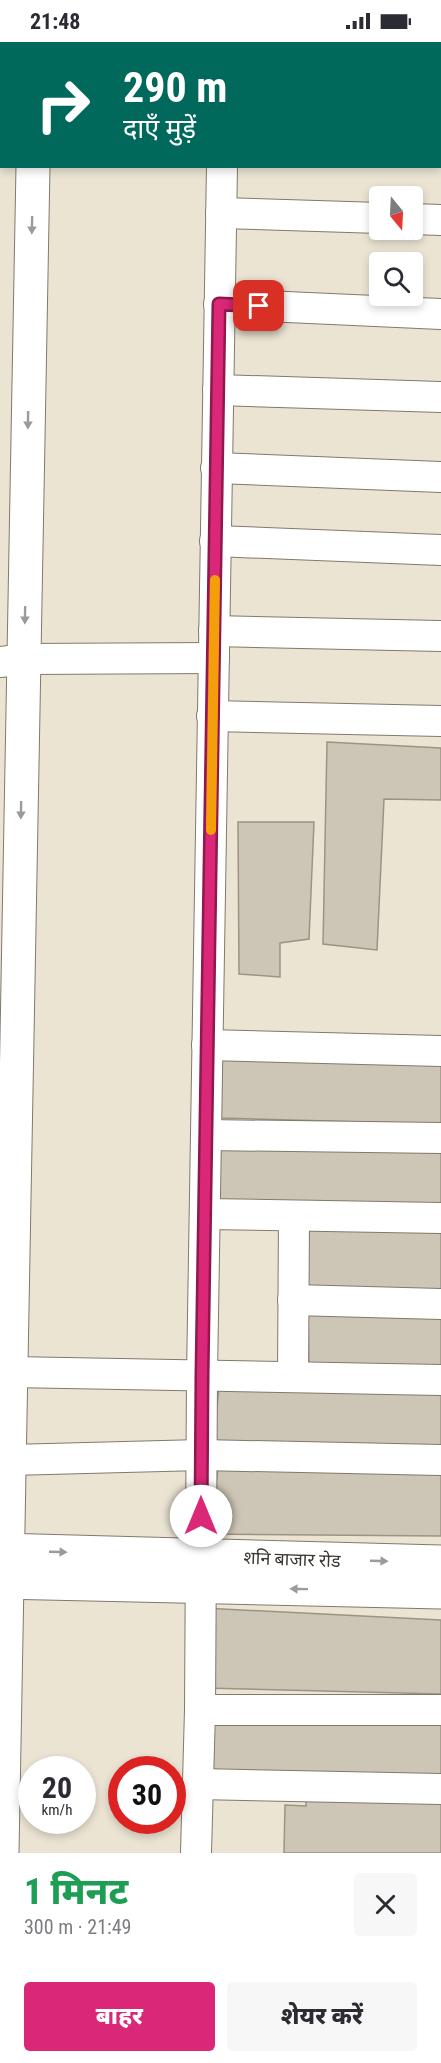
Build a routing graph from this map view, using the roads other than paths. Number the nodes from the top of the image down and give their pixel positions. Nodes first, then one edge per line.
1 (33, 168) edge
2 (222, 168) edge
3 (221, 213) junction
4 (369, 218) edge
5 (423, 219) edge
6 (441, 220) edge
7 (219, 304) junction
8 (441, 314) edge
9 (218, 390) junction
10 (441, 398) edge
11 (216, 468) junction
12 (441, 477) edge
13 (215, 541) junction
14 (441, 550) edge
15 (441, 636) edge
16 (214, 645) junction
17 (12, 661) edge
18 (212, 716) junction
19 (441, 721) edge
20 (207, 1045) junction
21 (441, 1051) edge
22 (207, 1135) junction
23 (441, 1138) edge
24 (205, 1214) junction
25 (294, 1217) junction
26 (441, 1218) edge
27 (293, 1300) junction
28 (441, 1304) edge
29 (12, 1372) junction
30 (202, 1376) junction
31 (293, 1377) junction
32 (441, 1380) edge
33 (201, 1455) junction
34 (441, 1460) edge
35 (10, 1461) junction
36 (4, 1550) edge
37 (441, 1563) edge
38 (201, 1571) junction
39 (4, 1582) edge
40 (441, 1592) edge
41 (200, 1710) junction
42 (441, 1710) edge
43 (198, 1784) junction
44 (441, 1789) edge
45 (2, 1853) edge
46 (196, 1853) edge

1 -> 17 street
2 - 3 street
3 - 4 street
3 - 7 street
5 - 6 street
7 - 8 street
7 - 9 street
9 - 10 street
9 - 11 street
11 - 12 street
11 - 13 street
13 - 14 street
13 - 16 street
15 - 16 street
16 - 17 street
16 - 18 street
17 -> 29 street
18 - 19 street
18 - 20 street
20 - 21 street
20 - 22 street
22 - 23 street
22 - 24 street
24 - 25 street
24 - 30 street
25 - 26 street
25 - 27 street
27 - 28 street
27 - 31 street
29 - 30 street
29 - 35 street
30 - 31 street
30 - 33 street
31 - 32 street
33 - 34 street
33 - 35 street
33 - 38 street
35 - 36 street
36 -> 38 street, शनि बाजार रोड
36 - 39 street
38 -> 37 street, शनि बाजार रोड
38 - 39 street, शनि बाजार रोड
40 -> 38 street, शनि बाजार रोड
38 - 41 street
39 - 45 street
41 - 42 street
41 - 43 street
43 - 44 street
43 - 46 street

